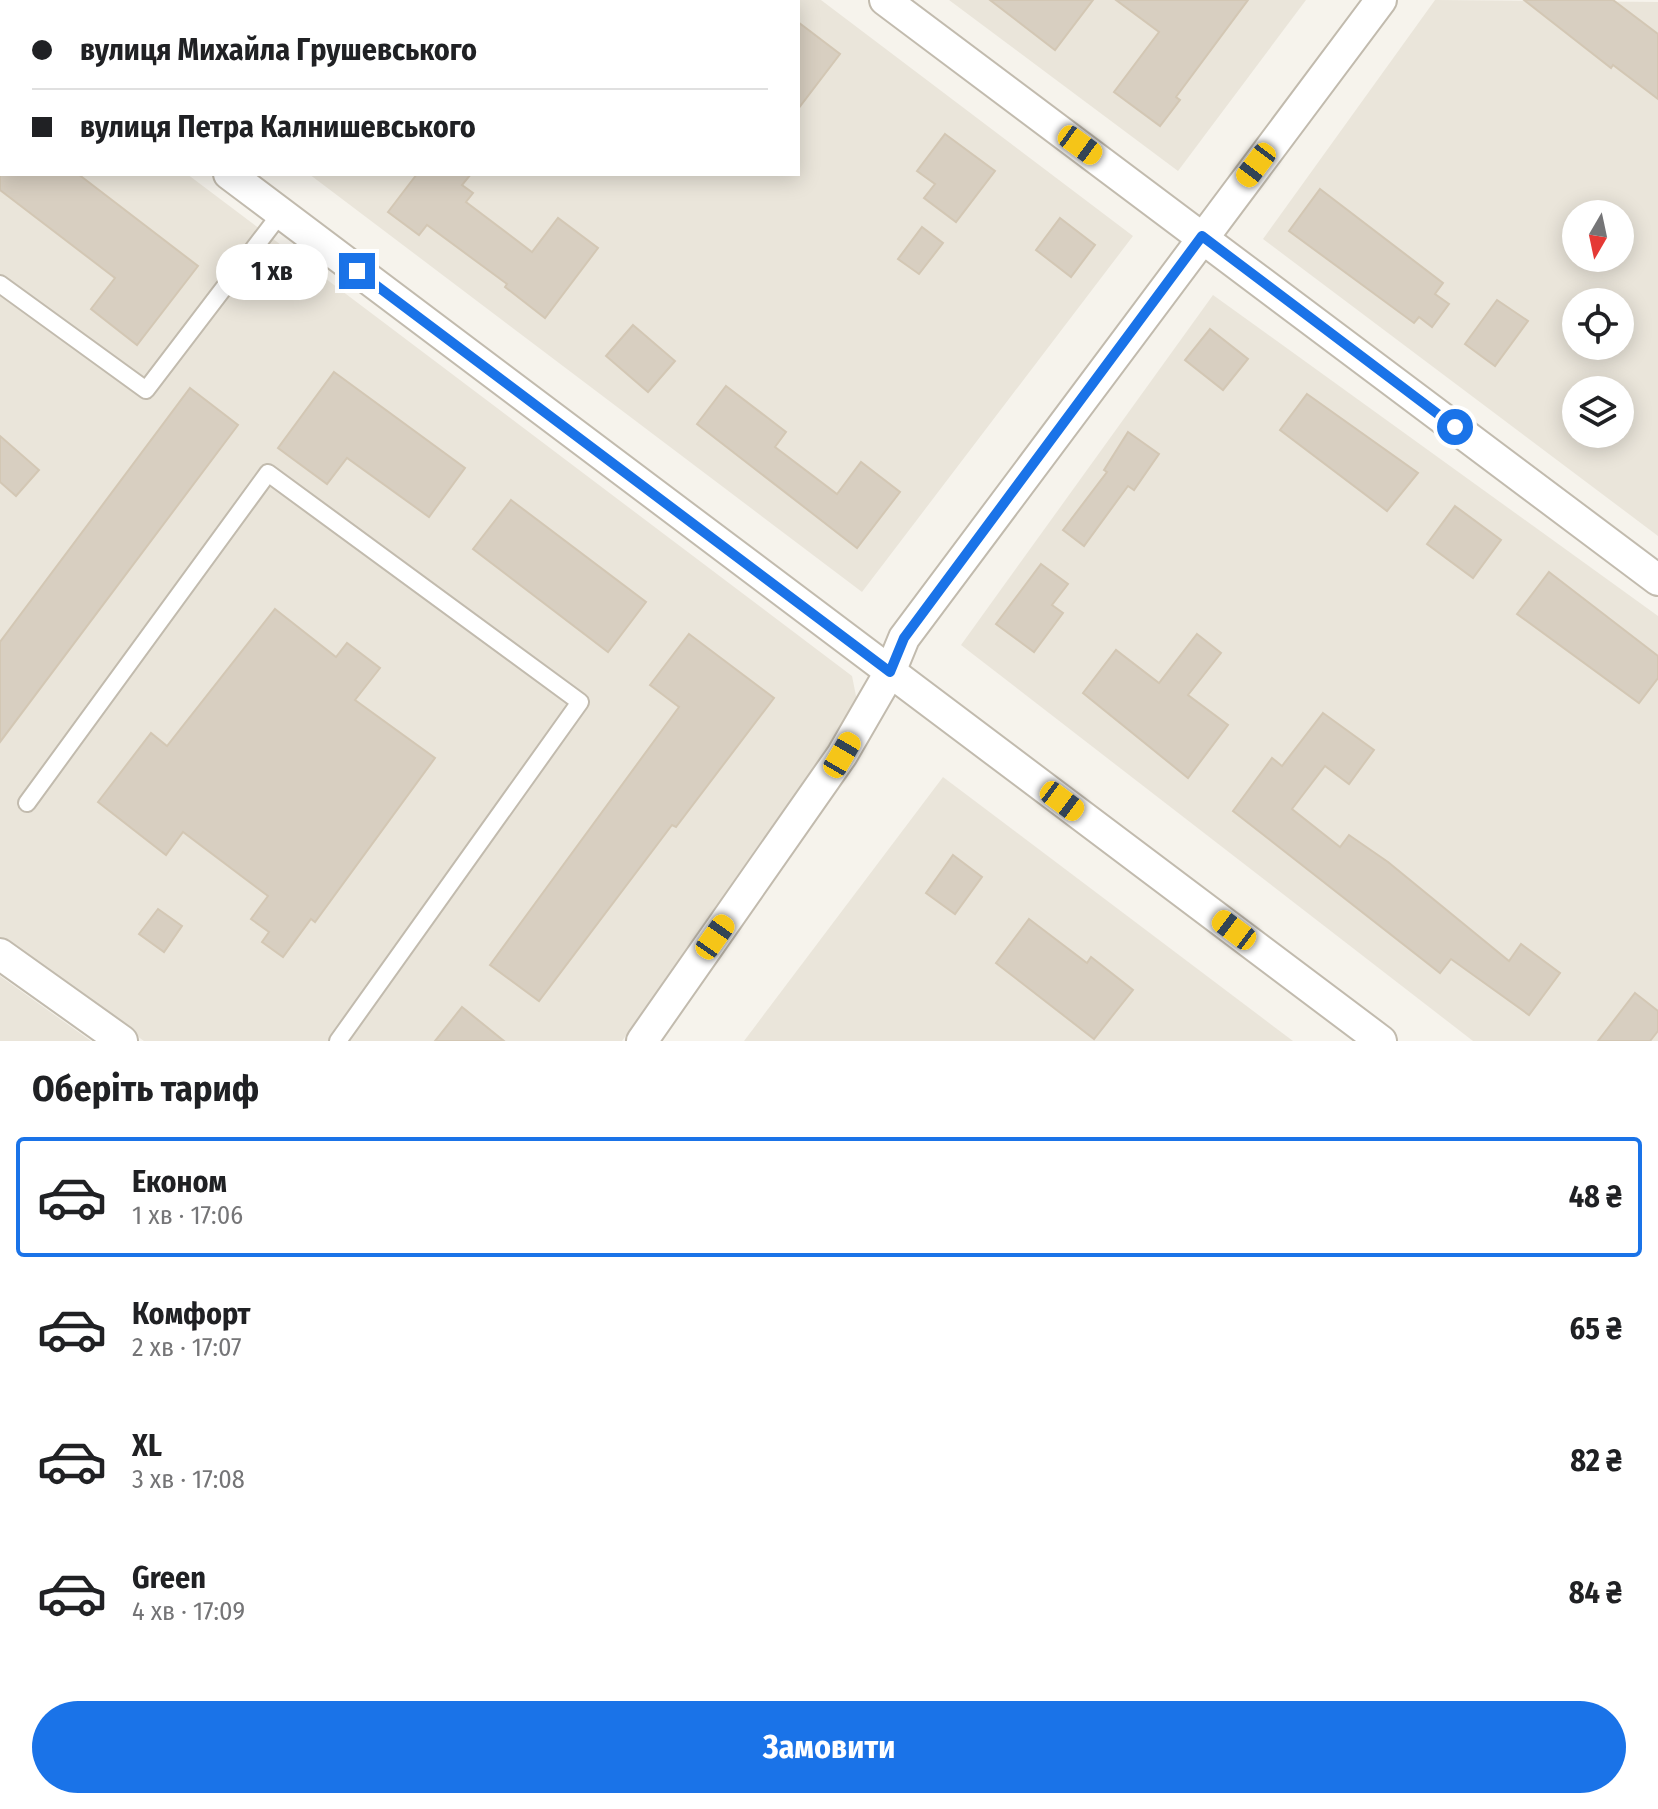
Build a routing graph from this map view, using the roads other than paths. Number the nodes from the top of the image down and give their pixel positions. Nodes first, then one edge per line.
1 (885, 0) edge
2 (1381, 0) edge
3 (232, 176) edge
4 (281, 213) junction
5 (1202, 236) junction
6 (0, 284) edge
7 (1658, 580) edge
8 (890, 672) junction
9 (27, 803) dead end
10 (0, 954) edge
11 (122, 1041) edge
12 (338, 1041) edge
13 (642, 1041) edge
14 (1381, 1041) edge

1 - 5 street
2 - 5 street
3 - 4 street
4 - 6 lane
4 - 8 street
5 - 7 street
5 - 8 street
8 - 13 street
8 - 14 street
9 - 12 lane
10 - 11 street

